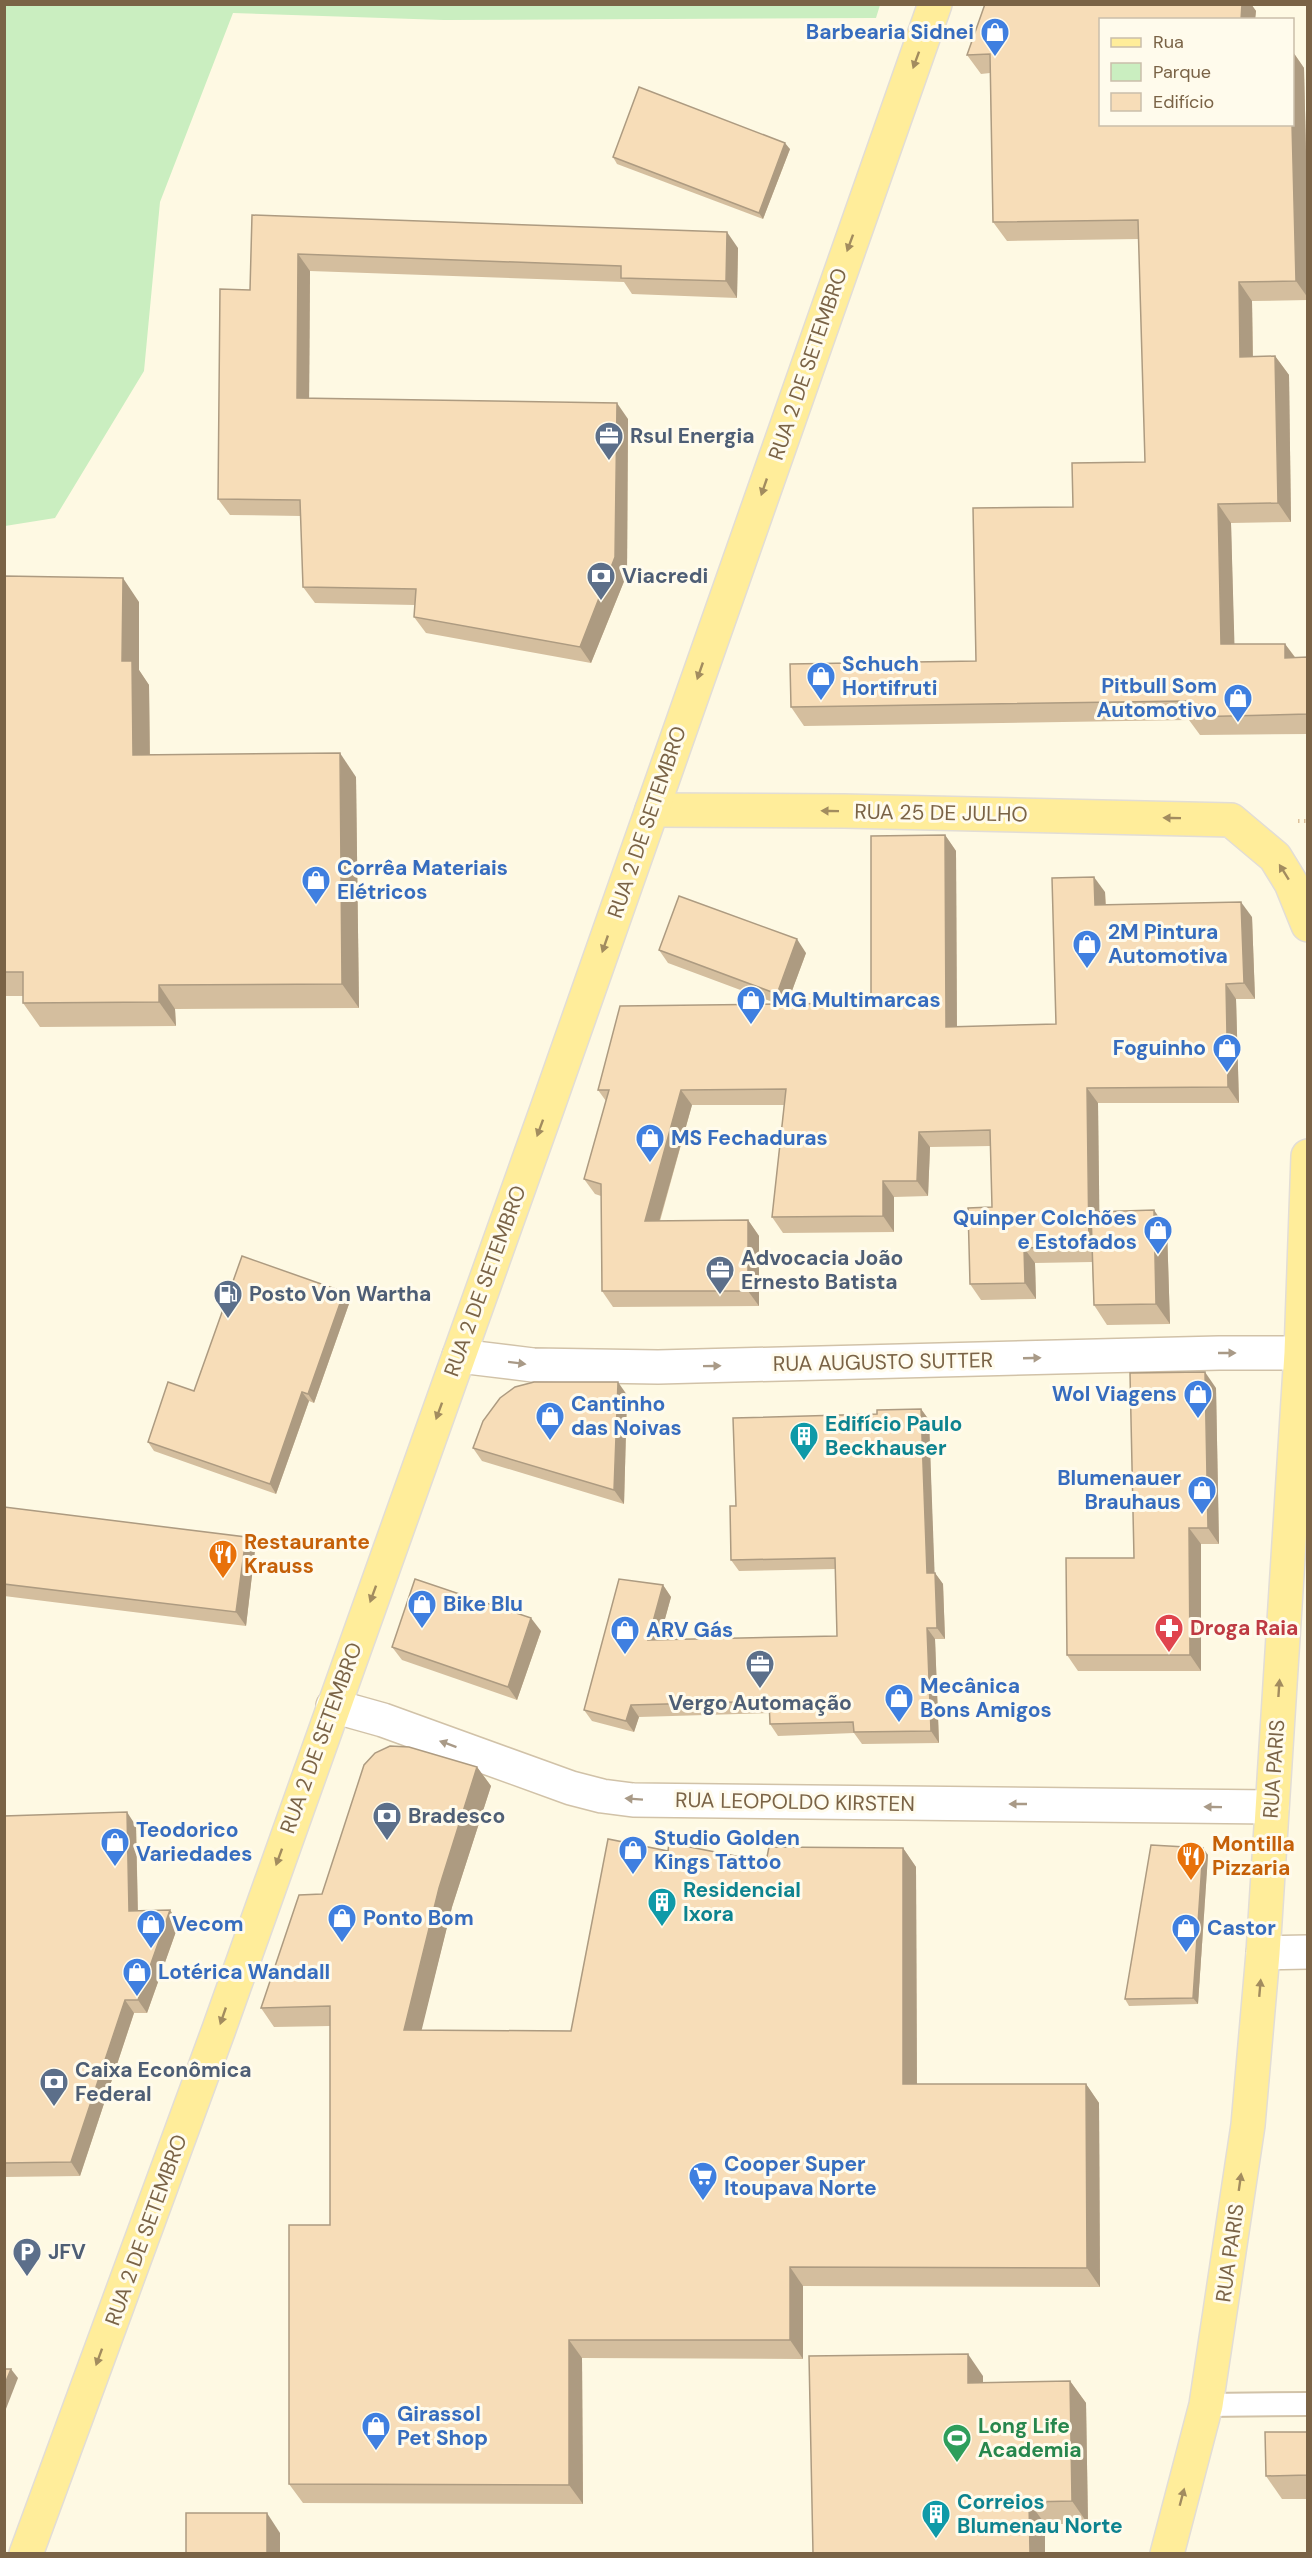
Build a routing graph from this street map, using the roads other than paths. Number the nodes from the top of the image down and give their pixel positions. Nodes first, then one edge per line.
1 (935, 4) edge
2 (652, 810) junction
3 (1308, 925) edge
4 (1308, 1156) edge
5 (1304, 1353) edge
6 (459, 1356) junction
7 (333, 1706) junction
8 (1272, 1807) junction
9 (1308, 1952) edge
10 (1263, 1953) junction
11 (1308, 2404) edge
12 (1206, 2405) junction
13 (26, 2553) edge
14 (1167, 2553) edge

1 -> 2 main road, RUA 2 DE SETEMBRO
3 -> 2 main road, RUA 25 DE JULHO
2 -> 6 main road, RUA 2 DE SETEMBRO
4 - 5 main road, RUA PARIS
6 -> 5 street, RUA AUGUSTO SUTTER
8 -> 5 main road, RUA PARIS
6 -> 7 main road, RUA 2 DE SETEMBRO
8 -> 7 street, RUA LEOPOLDO KIRSTEN
7 -> 13 main road, RUA 2 DE SETEMBRO
8 - 10 main road, RUA PARIS
9 - 10 street
12 -> 10 main road, RUA PARIS
11 - 12 lane
14 -> 12 main road, RUA PARIS

